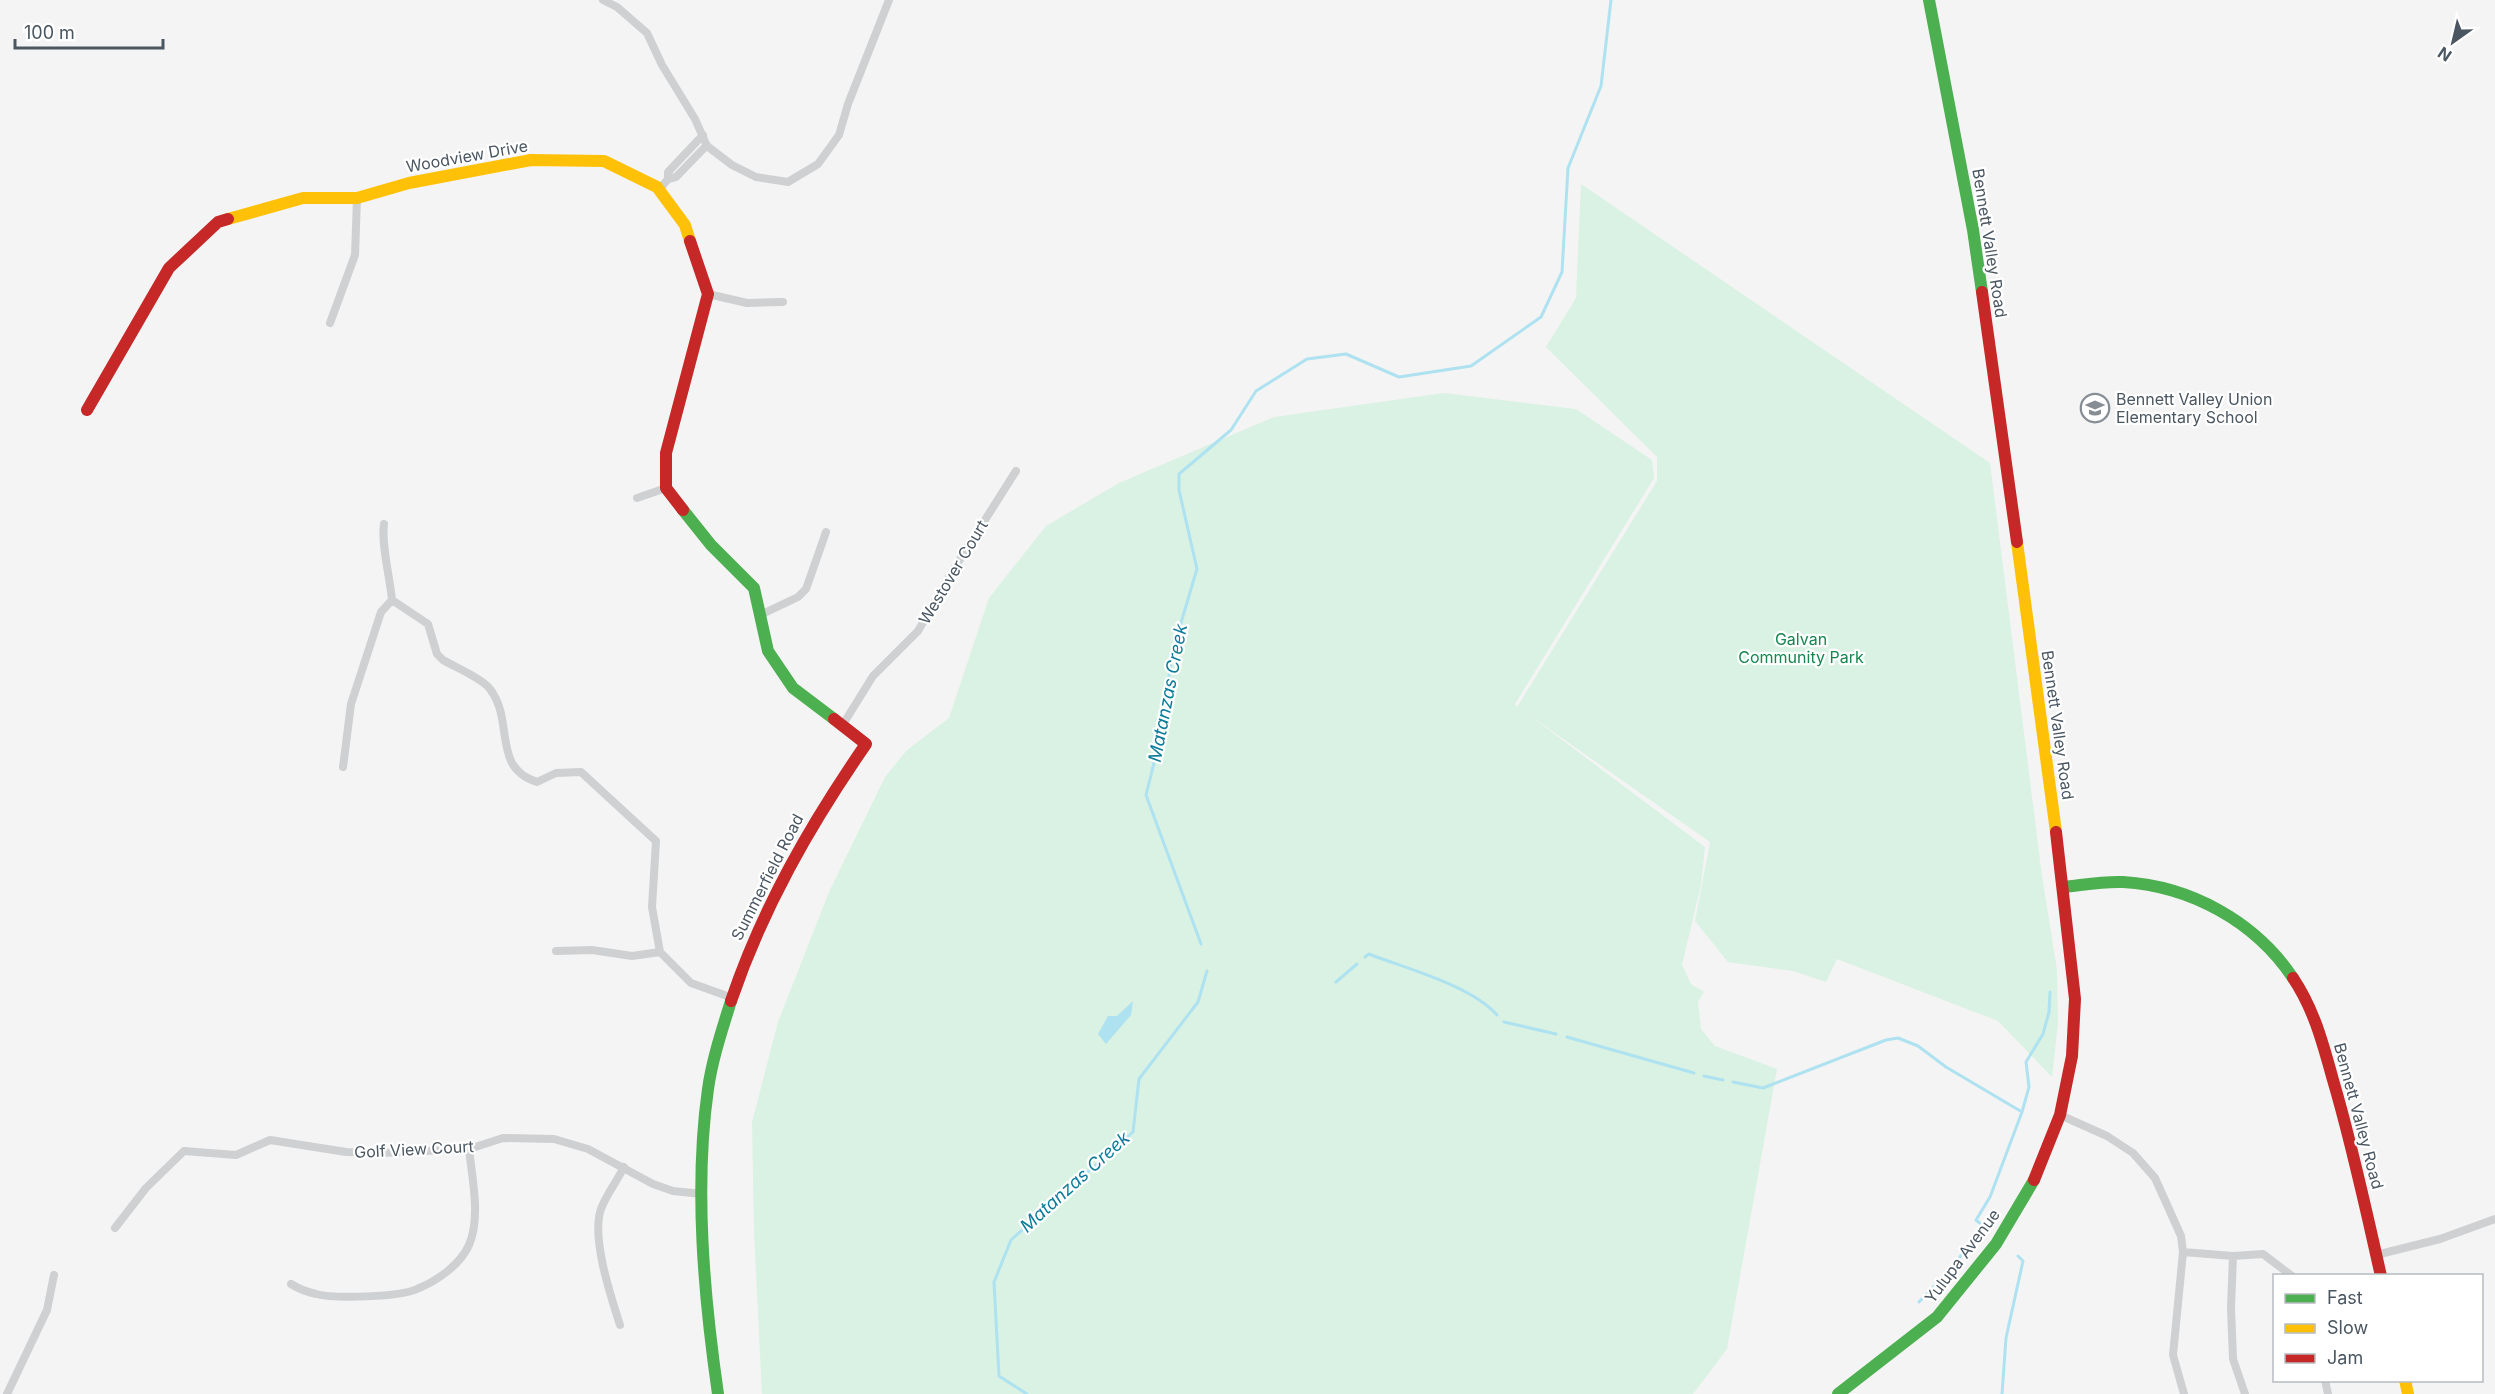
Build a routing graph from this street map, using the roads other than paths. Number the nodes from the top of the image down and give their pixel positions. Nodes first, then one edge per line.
1 (603, 0) edge
2 (889, 0) edge
3 (1929, 0) edge
4 (703, 135) junction
5 (707, 145) junction
6 (668, 179) junction
7 (659, 190) junction
8 (357, 198) junction
9 (708, 294) junction
10 (783, 302) dead end
11 (330, 323) dead end
12 (87, 410) dead end
13 (1016, 471) dead end
14 (666, 488) junction
15 (637, 498) dead end
16 (384, 524) dead end
17 (826, 532) dead end
18 (392, 600) junction
19 (760, 615) junction
20 (842, 726) junction
21 (343, 767) dead end
22 (2064, 887) junction
23 (556, 951) dead end
24 (660, 952) junction
25 (730, 997) junction
26 (2060, 1115) junction
27 (469, 1149) junction
28 (624, 1167) junction
29 (702, 1194) junction
30 (2495, 1219) edge
31 (115, 1228) dead end
32 (2183, 1252) junction
33 (2376, 1255) junction
34 (2233, 1256) junction
35 (2291, 1274) edge
36 (2381, 1274) edge
37 (54, 1275) dead end
38 (291, 1284) dead end
39 (620, 1325) dead end
40 (7, 1394) edge
41 (718, 1394) edge
42 (1838, 1394) edge
43 (2184, 1394) edge
44 (2245, 1394) edge

1 - 4 street
2 - 5 street
3 - 22 street, Bennett Valley Road
4 - 5 street
4 - 6 street
5 - 6 street
6 - 7 street
7 - 8 street, Woodview Drive
7 - 9 street, Woodview Drive
8 - 11 street
8 - 12 street, Woodview Drive
9 - 10 street
9 - 14 street
13 - 20 street, Westover Court
14 - 15 street
14 - 19 street
16 - 18 street
17 - 19 street
18 - 21 street
18 - 24 street
19 - 20 street
20 - 25 street, Summerfield Road
22 - 26 street, Yulupa Avenue
22 - 33 street, Bennett Valley Road
23 - 24 street
24 - 25 street
25 - 29 street, Summerfield Road
26 - 32 street
26 - 42 street, Yulupa Avenue
27 - 28 street, Golf View Court
27 - 31 street, Golf View Court
27 - 38 street
28 - 29 street, Golf View Court
28 - 39 street
29 - 41 street, Summerfield Road
30 - 33 street
32 - 34 street
32 - 43 street
33 - 36 street, Bennett Valley Road
34 - 35 street
34 - 44 street
37 - 40 street

